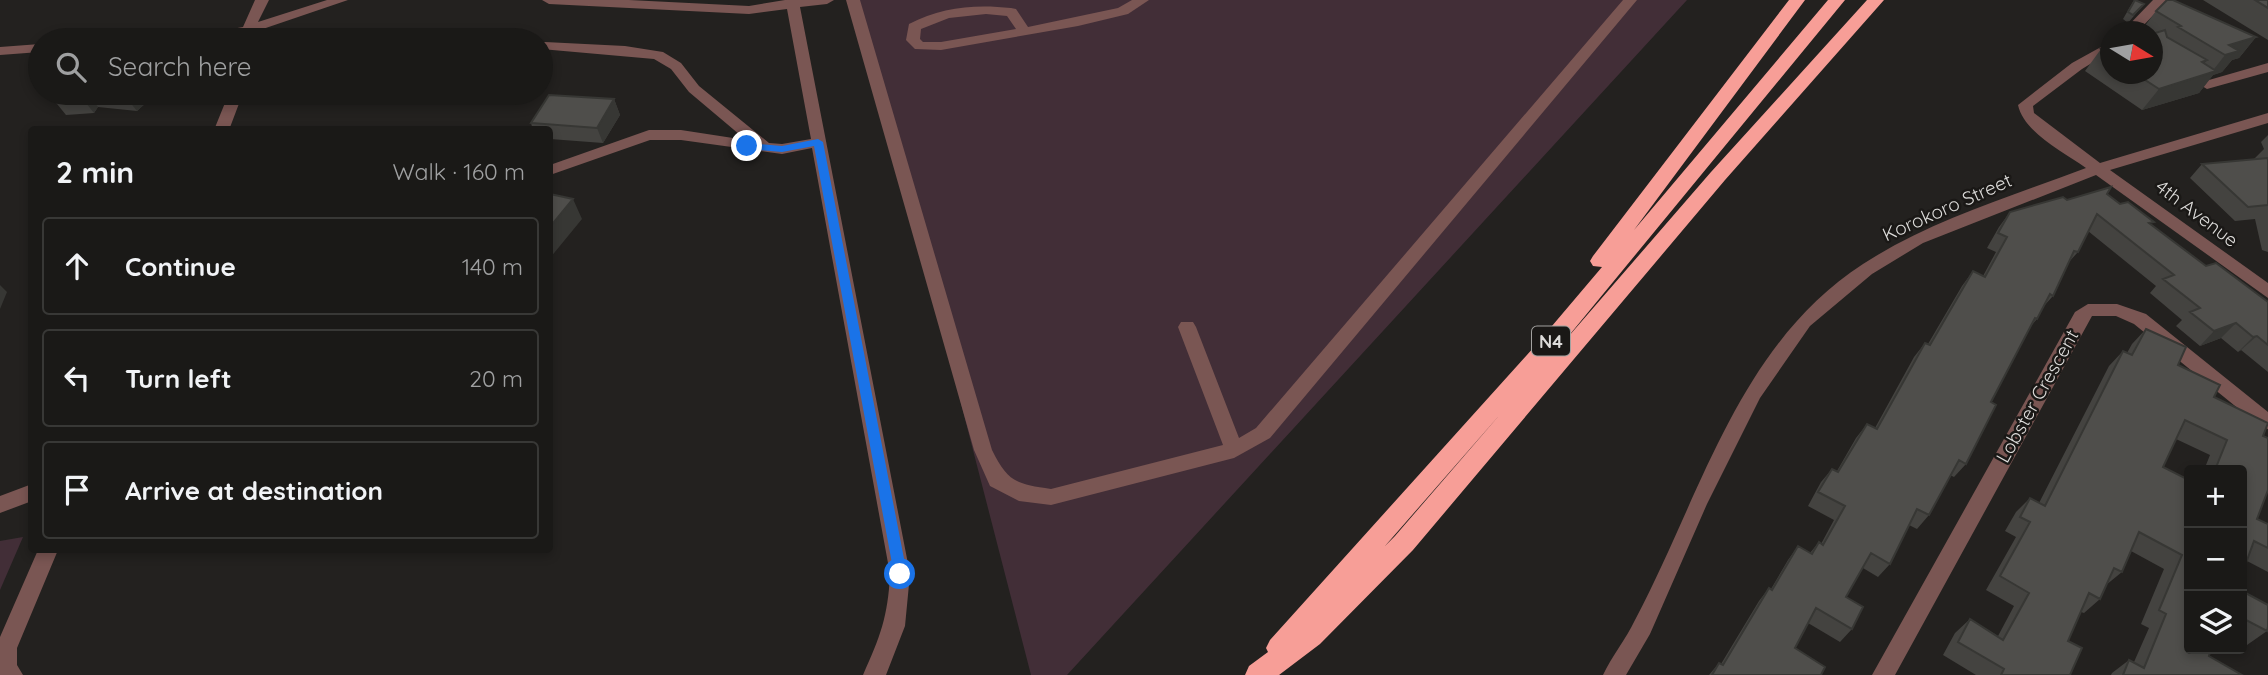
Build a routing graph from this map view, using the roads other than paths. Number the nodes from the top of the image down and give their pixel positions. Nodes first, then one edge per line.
1 (262, 0) edge
2 (341, 0) edge
3 (549, 0) edge
4 (827, 0) edge
5 (853, 0) edge
6 (1142, 0) edge
7 (1630, 0) edge
8 (1797, 0) edge
9 (1837, 0) edge
10 (1876, 0) edge
11 (2161, 0) edge
12 (792, 3) edge
13 (312, 8) junction
14 (2140, 21) edge
15 (249, 28) edge
16 (254, 28) edge
17 (279, 28) edge
18 (1024, 31) junction
19 (553, 46) edge
20 (28, 49) edge
21 (0, 51) edge
22 (2100, 53) edge
23 (2163, 56) edge
24 (2268, 67) edge
25 (231, 105) edge
26 (2268, 118) edge
27 (223, 126) edge
28 (818, 142) junction
29 (765, 148) junction
30 (2100, 168) junction
31 (553, 169) edge
32 (2268, 292) edge
33 (1187, 327) dead end
34 (1543, 352) junction
35 (2268, 422) edge
36 (1234, 450) junction
37 (28, 494) edge
38 (0, 505) edge
39 (47, 553) edge
40 (12, 675) edge
41 (874, 675) edge
42 (1257, 675) edge
43 (1614, 675) edge
44 (1883, 675) edge

1 - 15 street
2 - 13 street
3 - 12 street
4 - 12 street
5 - 36 street
6 - 18 street
7 - 36 street
8 - 34 highway
9 - 34 highway, N4
10 - 42 highway
11 - 14 street
12 - 28 street
13 - 16 street
13 - 17 street
18 - 18 street
19 - 29 street
20 - 21 street
22 - 30 street, 4th Avenue
23 - 24 street
25 - 27 street
26 - 30 street, Korokoro Street
28 - 29 street
28 - 41 street
29 - 31 street
30 - 32 street, 4th Avenue
30 - 43 street, Korokoro Street
33 - 36 street
34 - 42 highway, N4
35 - 44 street, Lobster Crescent
37 - 38 street
39 - 40 street

